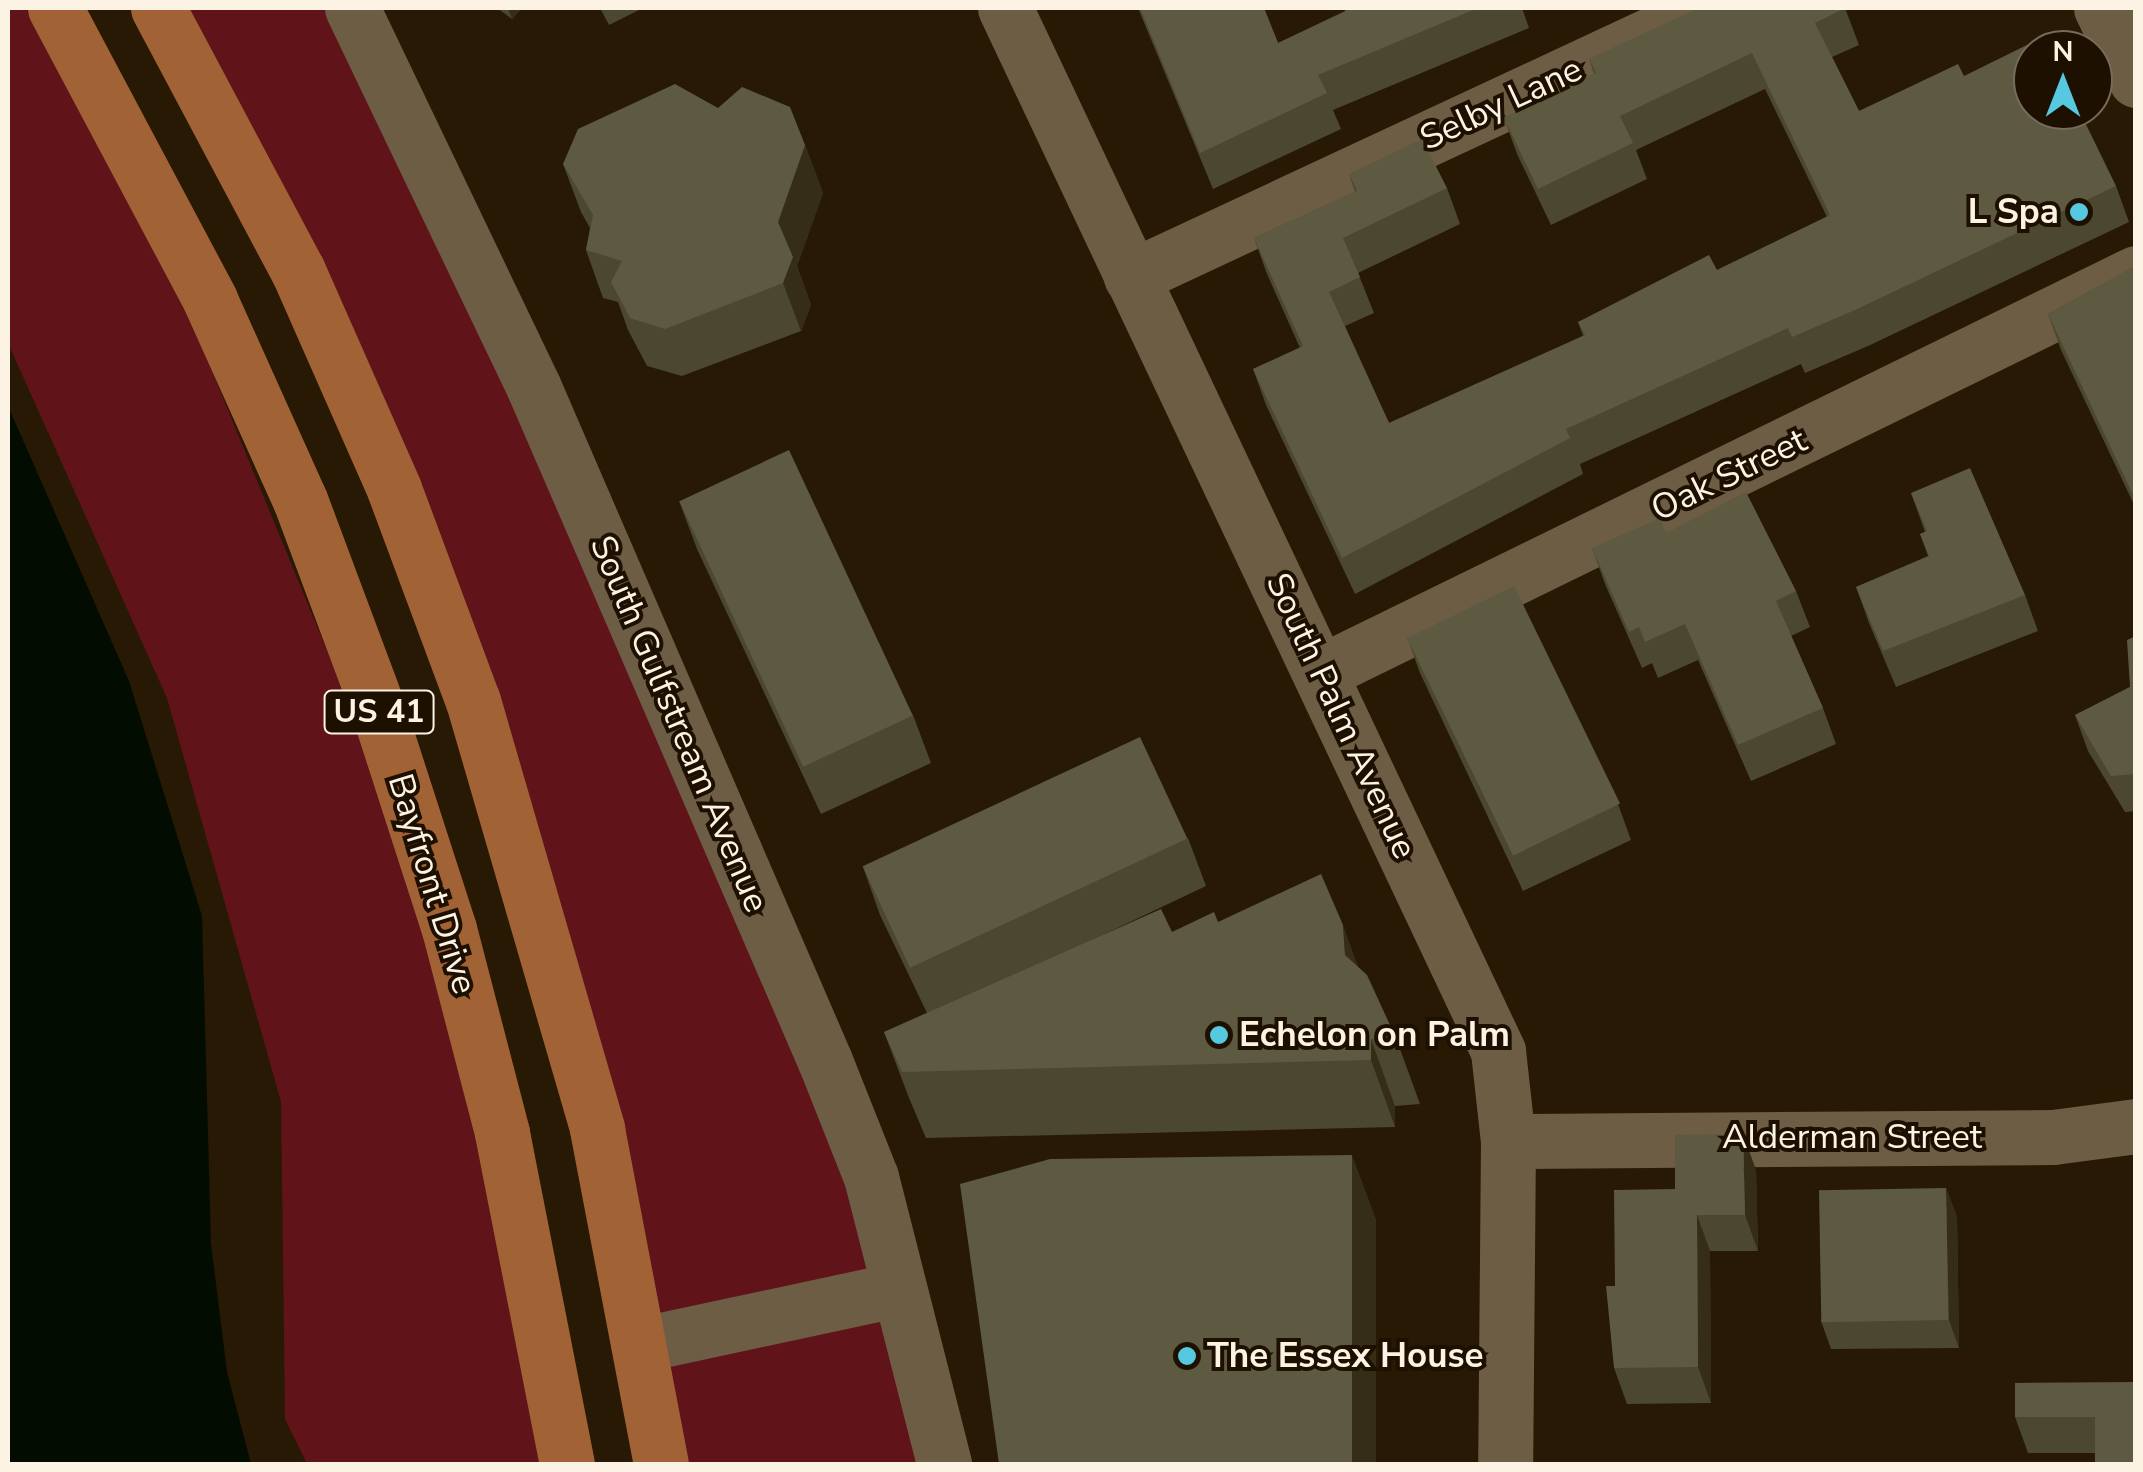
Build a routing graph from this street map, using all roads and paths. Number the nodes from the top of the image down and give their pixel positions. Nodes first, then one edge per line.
1 (55, 8) edge
2 (158, 8) edge
3 (352, 8) edge
4 (1005, 8) edge
5 (1708, 8) edge
6 (2101, 8) edge
7 (2136, 80) edge
8 (2136, 273) edge
9 (1131, 277) junction
10 (1320, 672) junction
11 (2136, 1126) edge
12 (1508, 1141) junction
13 (899, 1289) junction
14 (643, 1344) junction
15 (568, 1464) edge
16 (662, 1464) edge
17 (944, 1464) edge
18 (1505, 1464) edge

1 - 15 main road, Bayfront Drive / US 41
2 - 14 main road, US 41
3 - 13 street, South Gulfstream Avenue
4 - 9 street, South Palm Avenue
5 - 9 street, Selby Lane
6 - 7 street
8 - 10 street, Oak Street
9 - 10 street, South Palm Avenue
10 - 12 street, South Palm Avenue
11 - 12 street, Alderman Street
12 - 18 street, South Palm Avenue
13 - 14 street
13 - 17 street, South Gulfstream Avenue
14 - 16 main road, US 41

